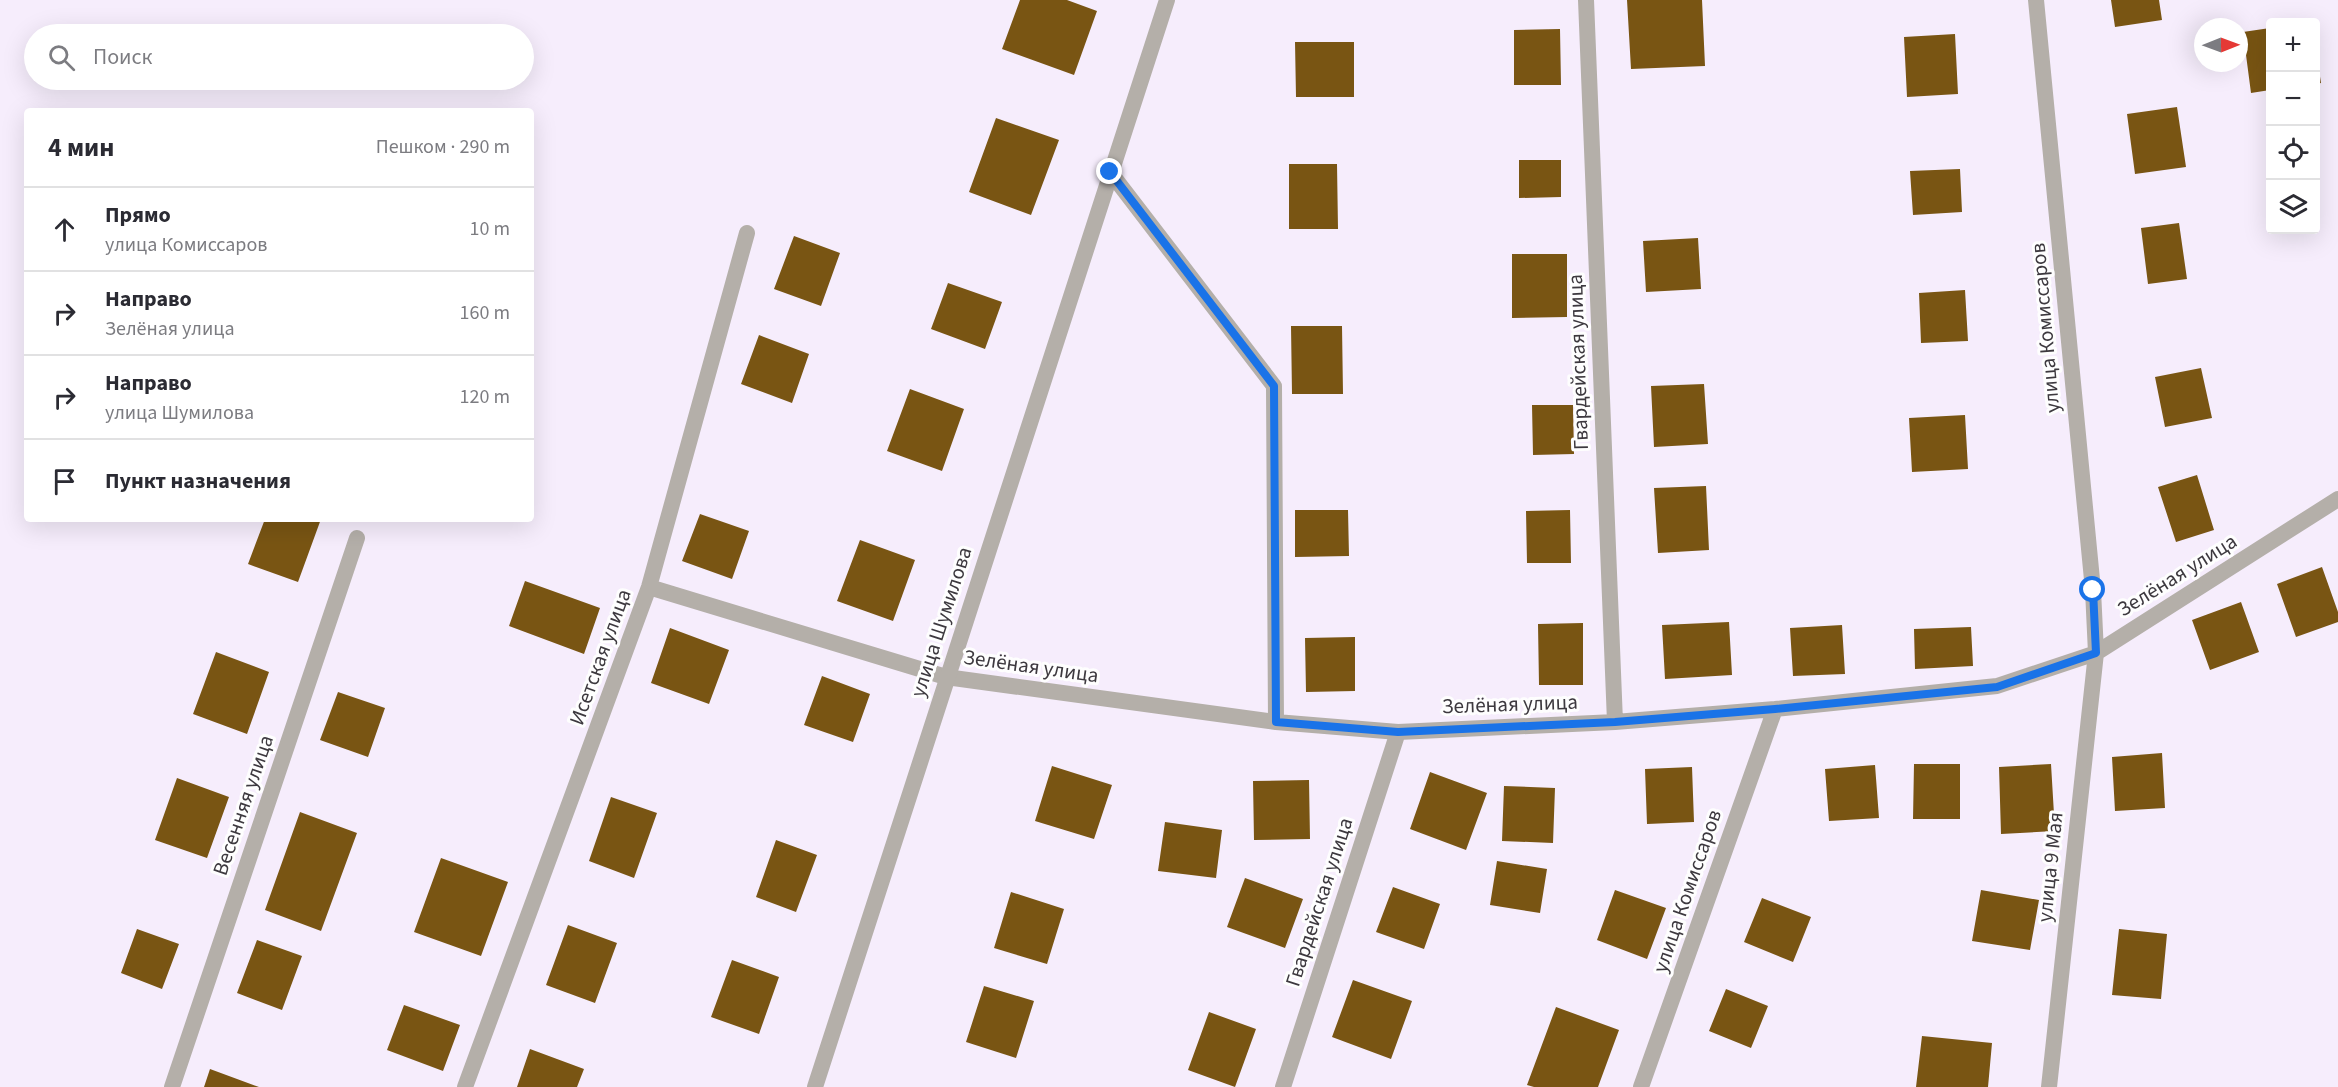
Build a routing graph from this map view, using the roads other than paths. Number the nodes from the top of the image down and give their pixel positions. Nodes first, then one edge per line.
1 (1167, 0) edge
2 (1586, 0) edge
3 (2036, 0) edge
4 (1110, 172) junction
5 (747, 233) dead end
6 (2338, 499) edge
7 (357, 538) dead end
8 (650, 588) junction
9 (2096, 653) junction
10 (946, 677) junction
11 (1775, 709) junction
12 (1276, 722) junction
13 (1615, 722) junction
14 (1398, 732) junction
15 (172, 1087) edge
16 (465, 1087) edge
17 (815, 1087) edge
18 (1283, 1087) edge
19 (1641, 1087) edge
20 (2049, 1087) edge

1 - 4 street, улица Шумилова
2 - 13 street, Гвардейская улица
3 - 9 street, улица Комиссаров
4 - 10 street, улица Шумилова
4 - 12 street
5 - 8 street, Исетская улица
6 - 9 street, Зелёная улица
7 - 15 street, Весенняя улица
8 - 10 street, Зелёная улица
8 - 16 street, Исетская улица
9 - 11 street, Зелёная улица
9 - 20 street, улица 9 Мая
10 - 12 street, Зелёная улица
10 - 17 street, улица Шумилова
11 - 13 street, Зелёная улица
11 - 19 street, улица Комиссаров
12 - 14 street, Зелёная улица
13 - 14 street, Зелёная улица
14 - 18 street, Гвардейская улица

